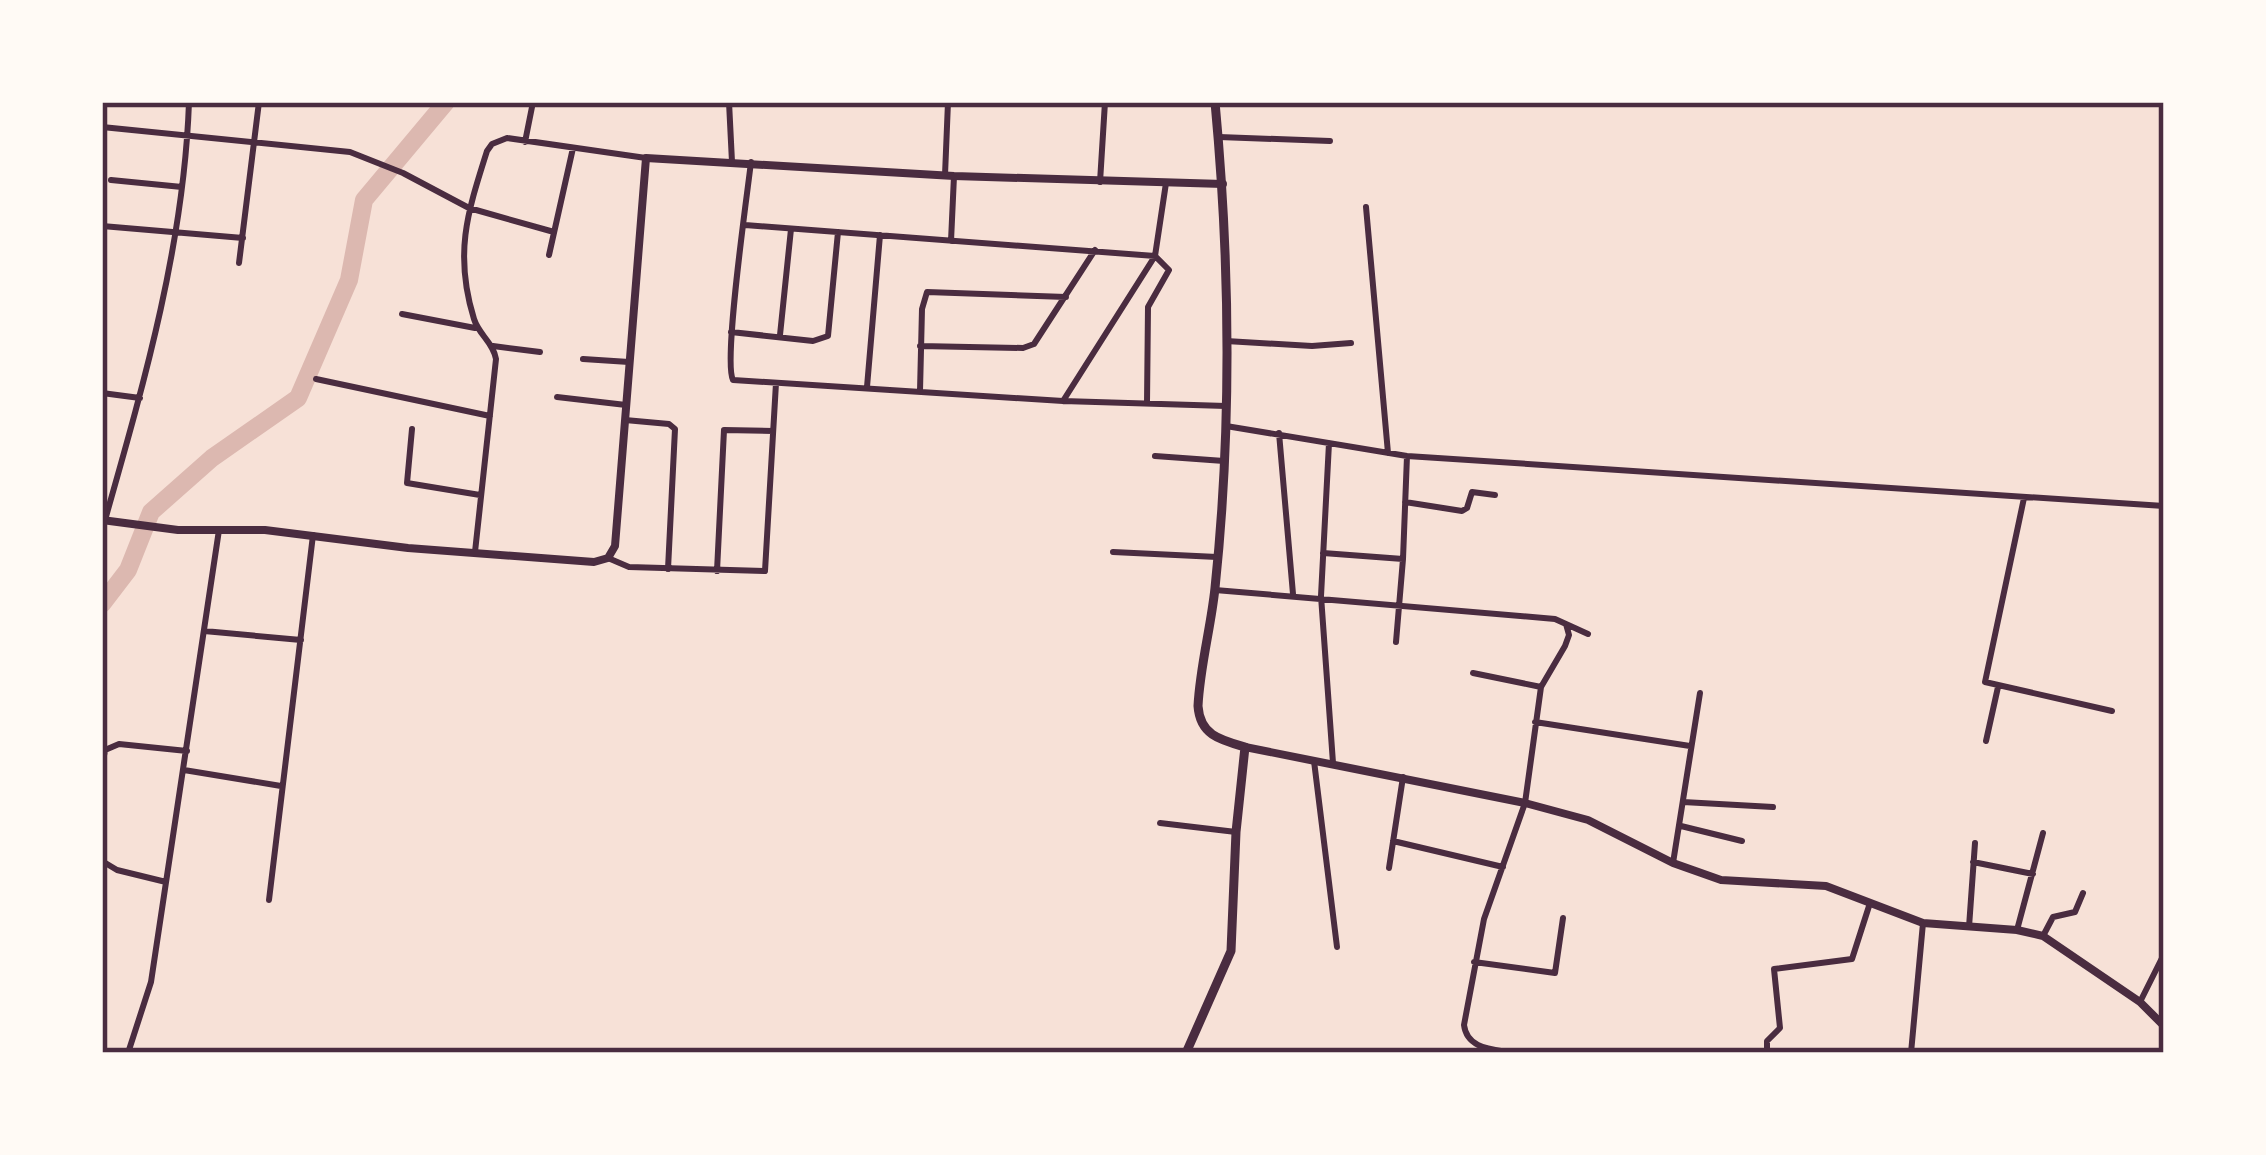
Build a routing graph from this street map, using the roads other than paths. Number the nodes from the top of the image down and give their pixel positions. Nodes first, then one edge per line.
1 (188, 102) edge
2 (259, 102) edge
3 (533, 102) edge
4 (729, 102) edge
5 (948, 102) edge
6 (1105, 102) edge
7 (1215, 102) edge
8 (102, 127) edge
9 (188, 134) junction
10 (1218, 137) junction
11 (256, 140) junction
12 (1330, 141) dead end
13 (525, 142) junction
14 (573, 148) junction
15 (646, 158) junction
16 (732, 162) junction
17 (751, 162) junction
18 (950, 176) junction
19 (111, 180) dead end
20 (1100, 182) junction
21 (1166, 183) junction
22 (1223, 184) junction
23 (182, 187) junction
24 (1366, 207) dead end
25 (469, 208) junction
26 (746, 225) junction
27 (102, 226) edge
28 (791, 229) junction
29 (554, 232) junction
30 (838, 232) junction
31 (174, 233) junction
32 (880, 235) junction
33 (243, 238) junction
34 (951, 241) junction
35 (1095, 250) junction
36 (549, 255) dead end
37 (1155, 256) junction
38 (239, 262) dead end
39 (1066, 297) junction
40 (402, 314) dead end
41 (477, 328) junction
42 (730, 332) junction
43 (780, 335) junction
44 (1226, 341) junction
45 (1351, 343) dead end
46 (493, 346) junction
47 (920, 346) junction
48 (540, 352) dead end
49 (583, 359) dead end
50 (628, 362) junction
51 (316, 379) dead end
52 (776, 383) junction
53 (867, 387) junction
54 (920, 391) junction
55 (102, 393) edge
56 (140, 398) junction
57 (557, 398) dead end
58 (1063, 401) junction
59 (1147, 403) junction
60 (626, 405) junction
61 (1226, 406) junction
62 (490, 416) junction
63 (625, 420) junction
64 (1226, 426) junction
65 (412, 429) dead end
66 (773, 431) junction
67 (1279, 433) junction
68 (1329, 442) junction
69 (1388, 453) junction
70 (1155, 456) dead end
71 (1407, 456) junction
72 (1223, 461) junction
73 (481, 495) junction
74 (1495, 495) dead end
75 (2024, 498) junction
76 (1405, 502) junction
77 (2164, 506) edge
78 (103, 520) edge
79 (219, 530) junction
80 (313, 535) junction
81 (1113, 551) dead end
82 (476, 552) junction
83 (1322, 554) junction
84 (1217, 557) junction
85 (608, 558) junction
86 (1403, 559) junction
87 (668, 569) junction
88 (717, 572) junction
89 (1215, 590) junction
90 (1293, 594) junction
91 (1321, 596) junction
92 (1401, 606) junction
93 (1566, 624) junction
94 (204, 631) junction
95 (1588, 634) dead end
96 (301, 640) junction
97 (1396, 642) dead end
98 (1473, 673) dead end
99 (1541, 687) junction
100 (1998, 687) junction
101 (1700, 692) dead end
102 (2112, 711) dead end
103 (1535, 722) junction
104 (1986, 742) dead end
105 (1690, 746) junction
106 (1245, 747) junction
107 (187, 751) junction
108 (1314, 761) junction
109 (1333, 763) junction
110 (102, 766) edge
111 (184, 770) junction
112 (1403, 777) junction
113 (281, 786) junction
114 (1525, 802) junction
115 (1683, 802) junction
116 (1773, 807) dead end
117 (1160, 823) dead end
118 (1681, 826) junction
119 (1236, 832) junction
120 (2043, 833) dead end
121 (1393, 841) junction
122 (1742, 841) dead end
123 (1975, 843) dead end
124 (102, 861) edge
125 (1973, 862) junction
126 (1672, 863) junction
127 (1503, 867) junction
128 (1389, 868) dead end
129 (2033, 874) junction
130 (166, 882) junction
131 (2083, 893) dead end
132 (269, 900) dead end
133 (1870, 903) junction
134 (1563, 917) dead end
135 (1923, 923) junction
136 (1969, 927) junction
137 (2017, 929) junction
138 (2043, 936) junction
139 (1337, 947) dead end
140 (2164, 954) edge
141 (1474, 962) junction
142 (2140, 1002) junction
143 (2164, 1026) edge
144 (1187, 1052) edge
145 (128, 1053) edge
146 (1219, 1053) edge
147 (1513, 1053) edge
148 (1767, 1053) edge
149 (1911, 1053) edge

1 - 9 street
2 - 11 street
3 - 13 street
4 - 16 street
5 - 18 street
6 - 20 street
7 - 10 main road
8 - 9 street
9 - 11 street
9 - 23 street
10 - 12 street
10 - 22 main road
11 - 25 street
11 - 33 street
13 - 14 street
13 - 25 street
14 - 15 street
14 - 29 street
15 - 16 street
15 - 50 street
16 - 17 street
17 - 18 street
17 - 26 street
18 - 20 street
18 - 34 street
19 - 23 street
20 - 21 street
21 - 22 street
21 - 37 street
22 - 44 main road
23 - 31 street
24 - 69 street
25 - 29 street
25 - 41 street
26 - 28 street
26 - 42 street
27 - 31 street
28 - 30 street
28 - 43 street
29 - 36 street
30 - 32 street
30 - 43 street
31 - 33 street
31 - 56 street
32 - 34 street
32 - 53 street
33 - 38 street
34 - 35 street
35 - 37 street
35 - 39 street
37 - 58 street
37 - 59 street
39 - 47 street
39 - 47 street
40 - 41 street
41 - 46 street
42 - 43 street
42 - 52 street
44 - 45 street
44 - 61 main road
46 - 48 street
46 - 62 street
47 - 54 street
49 - 50 street
50 - 60 street
51 - 62 street
52 - 53 street
52 - 66 street
53 - 54 street
54 - 58 street
55 - 56 street
56 - 78 street
57 - 60 street
58 - 59 street
59 - 61 street
60 - 63 street
61 - 64 main road
62 - 73 street
63 - 85 street
63 - 87 street
64 - 67 street
64 - 72 main road
65 - 73 street
66 - 88 street
66 - 88 street
67 - 68 street
67 - 90 street
68 - 69 street
68 - 83 street
69 - 71 street
70 - 72 street
71 - 75 street
71 - 76 street
72 - 84 main road
73 - 82 street
74 - 76 street
75 - 77 street
75 - 100 street
76 - 86 street
78 - 79 street
79 - 80 street
79 - 94 street
80 - 82 street
80 - 96 street
81 - 84 street
82 - 85 street
83 - 86 street
83 - 91 street
84 - 89 main road
85 - 87 street
86 - 92 street
87 - 88 street
89 - 90 street
89 - 106 main road
90 - 91 street
91 - 92 street
91 - 109 street
92 - 93 street
92 - 97 street
93 - 95 street
93 - 99 street
94 - 96 street
94 - 107 street
96 - 113 street
98 - 99 street
99 - 103 street
100 - 102 street
100 - 104 street
101 - 105 street
103 - 105 street
103 - 114 street
105 - 115 street
106 - 108 street
106 - 119 main road
107 - 110 street
107 - 111 street
108 - 109 street
108 - 139 street
109 - 112 street
111 - 113 street
111 - 130 street
112 - 114 street
112 - 121 street
113 - 132 street
114 - 126 street
114 - 127 street
115 - 116 street
115 - 118 street
117 - 119 street
118 - 122 street
118 - 126 street
119 - 144 main road
120 - 129 street
121 - 127 street
121 - 128 street
123 - 125 street
124 - 130 street
125 - 129 street
125 - 136 street
126 - 133 street
127 - 141 street
129 - 137 street
130 - 145 street
131 - 138 street
133 - 135 street
133 - 148 street
134 - 141 street
135 - 136 street
135 - 149 street
136 - 137 street
137 - 138 street
138 - 142 street
140 - 142 street
141 - 147 street
142 - 143 street
144 - 146 street

